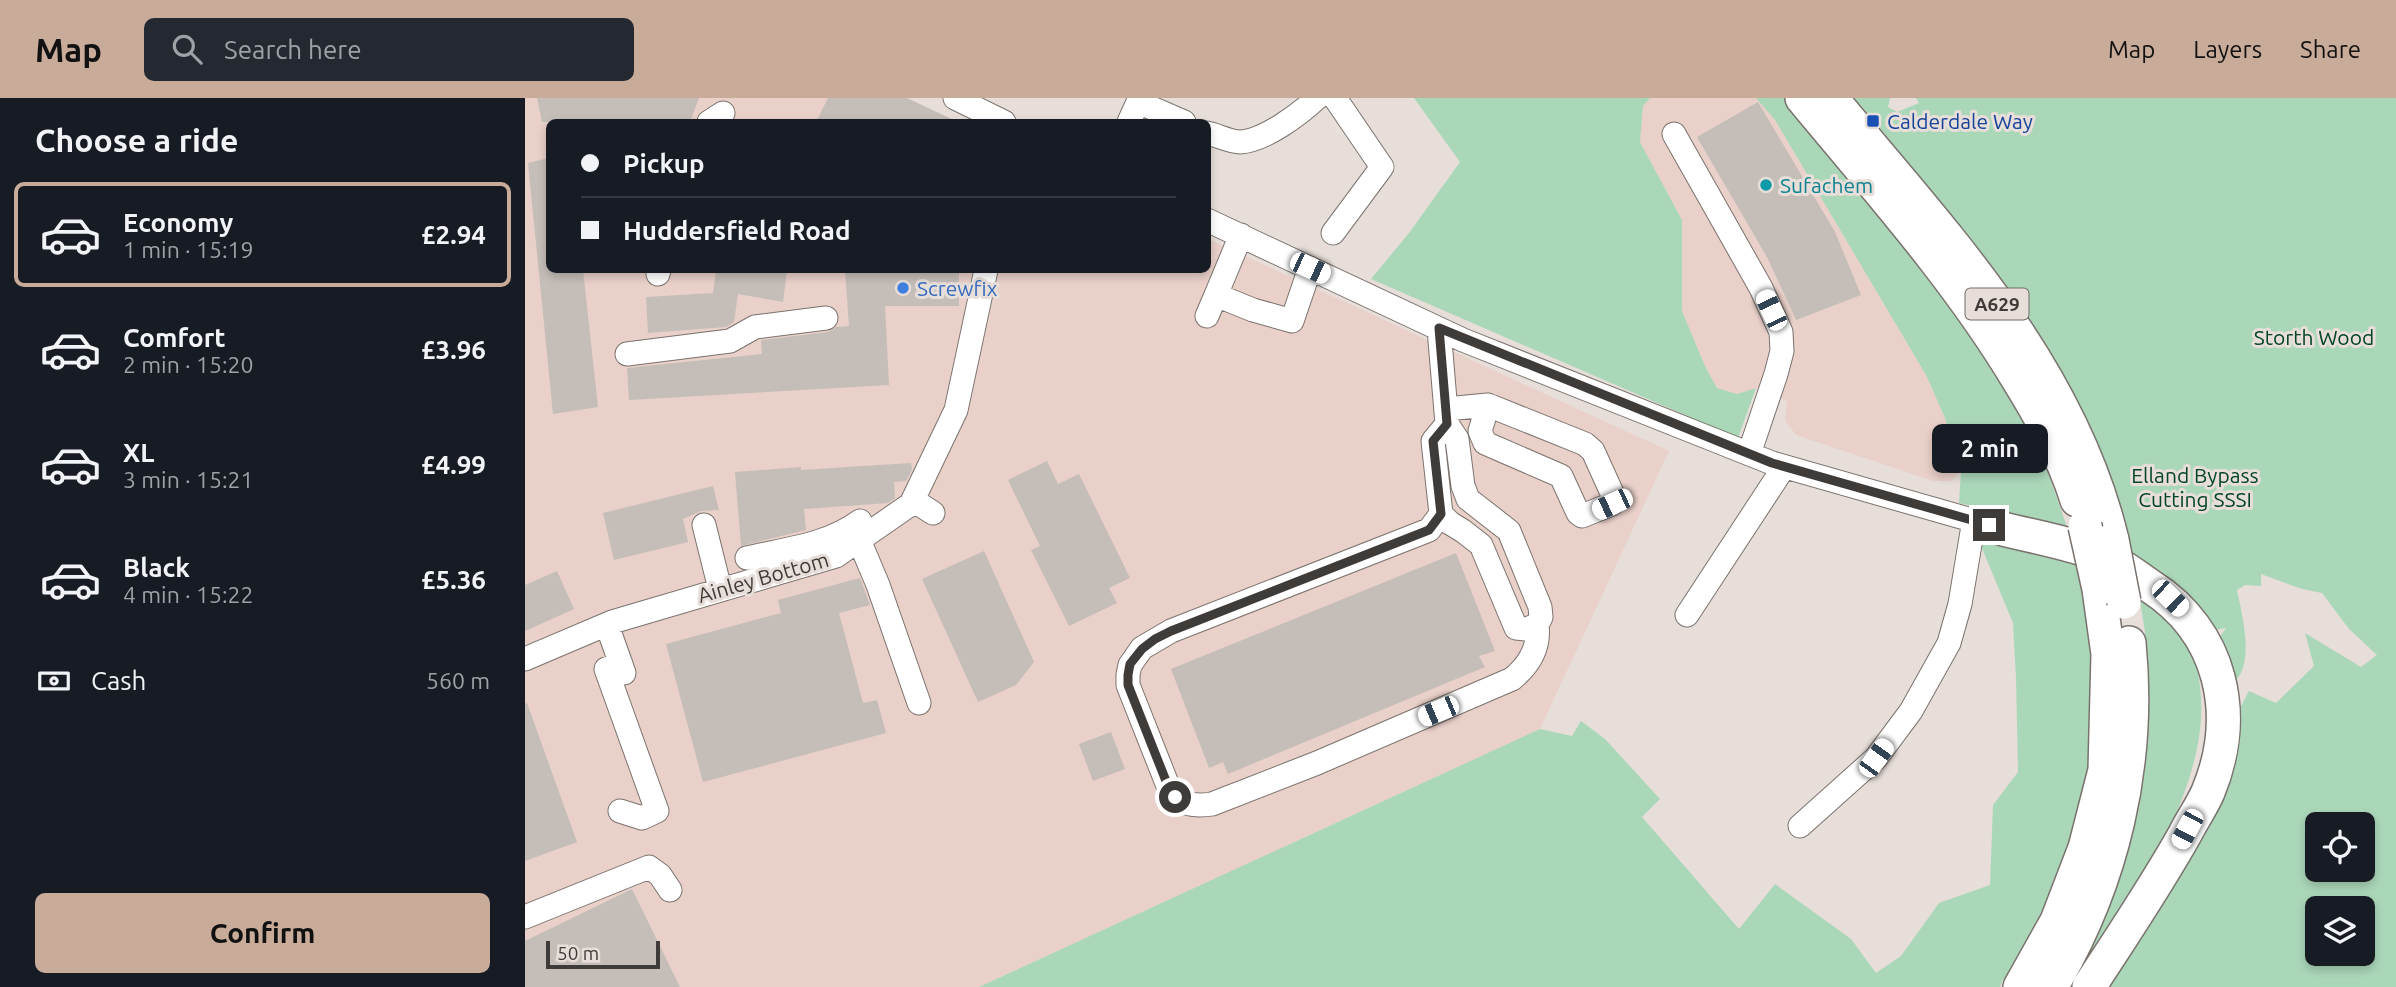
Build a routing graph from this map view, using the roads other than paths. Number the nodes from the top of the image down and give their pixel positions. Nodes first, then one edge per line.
1 (955, 98) edge
2 (1317, 98) edge
3 (1335, 98) edge
4 (1802, 98) edge
5 (1831, 98) edge
6 (998, 119) edge
7 (1130, 119) edge
8 (1177, 119) edge
9 (1211, 134) edge
10 (1674, 134) dead end
11 (1211, 222) edge
12 (1333, 233) dead end
13 (1241, 235) junction
14 (1310, 268) junction
15 (985, 273) edge
16 (826, 318) dead end
17 (1439, 328) junction
18 (627, 354) dead end
19 (1488, 405) junction
20 (1447, 417) junction
21 (1749, 454) junction
22 (1784, 467) junction
23 (913, 500) junction
24 (933, 513) dead end
25 (1441, 514) junction
26 (704, 525) dead end
27 (1989, 525) junction
28 (2099, 533) junction
29 (849, 537) junction
30 (747, 558) dead end
31 (720, 589) junction
32 (2112, 596) junction
33 (1687, 615) dead end
34 (607, 625) junction
35 (1537, 625) junction
36 (525, 659) edge
37 (919, 704) dead end
38 (620, 811) dead end
39 (1800, 826) dead end
40 (670, 890) dead end
41 (525, 917) edge
42 (2020, 987) edge
43 (2051, 987) edge
44 (2089, 987) edge

1 - 6 street
2 - 9 street
3 - 12 street
4 - 28 highway, A629
5 - 28 highway, A629
7 - 8 street
10 - 21 street
11 - 13 street
13 - 14 street
13 - 14 street
14 - 17 street
15 - 23 street, Ainley Bottom
16 - 18 street
17 - 20 street
17 - 21 street
19 - 19 street
19 - 20 street
20 - 25 street
20 - 35 street
21 - 22 street
22 - 27 street
22 - 33 street
23 - 24 street
23 - 29 street, Ainley Bottom
25 - 35 street
25 - 35 street
26 - 31 street
27 - 39 street
27 - 44 highway
28 - 32 highway, A629, bridge
29 - 30 street
29 - 31 street, Ainley Bottom
29 - 37 street
31 - 34 street, Ainley Bottom
32 - 42 highway, A629
32 - 43 highway, A629
34 - 36 street, Ainley Bottom
34 - 38 street
40 - 41 street

